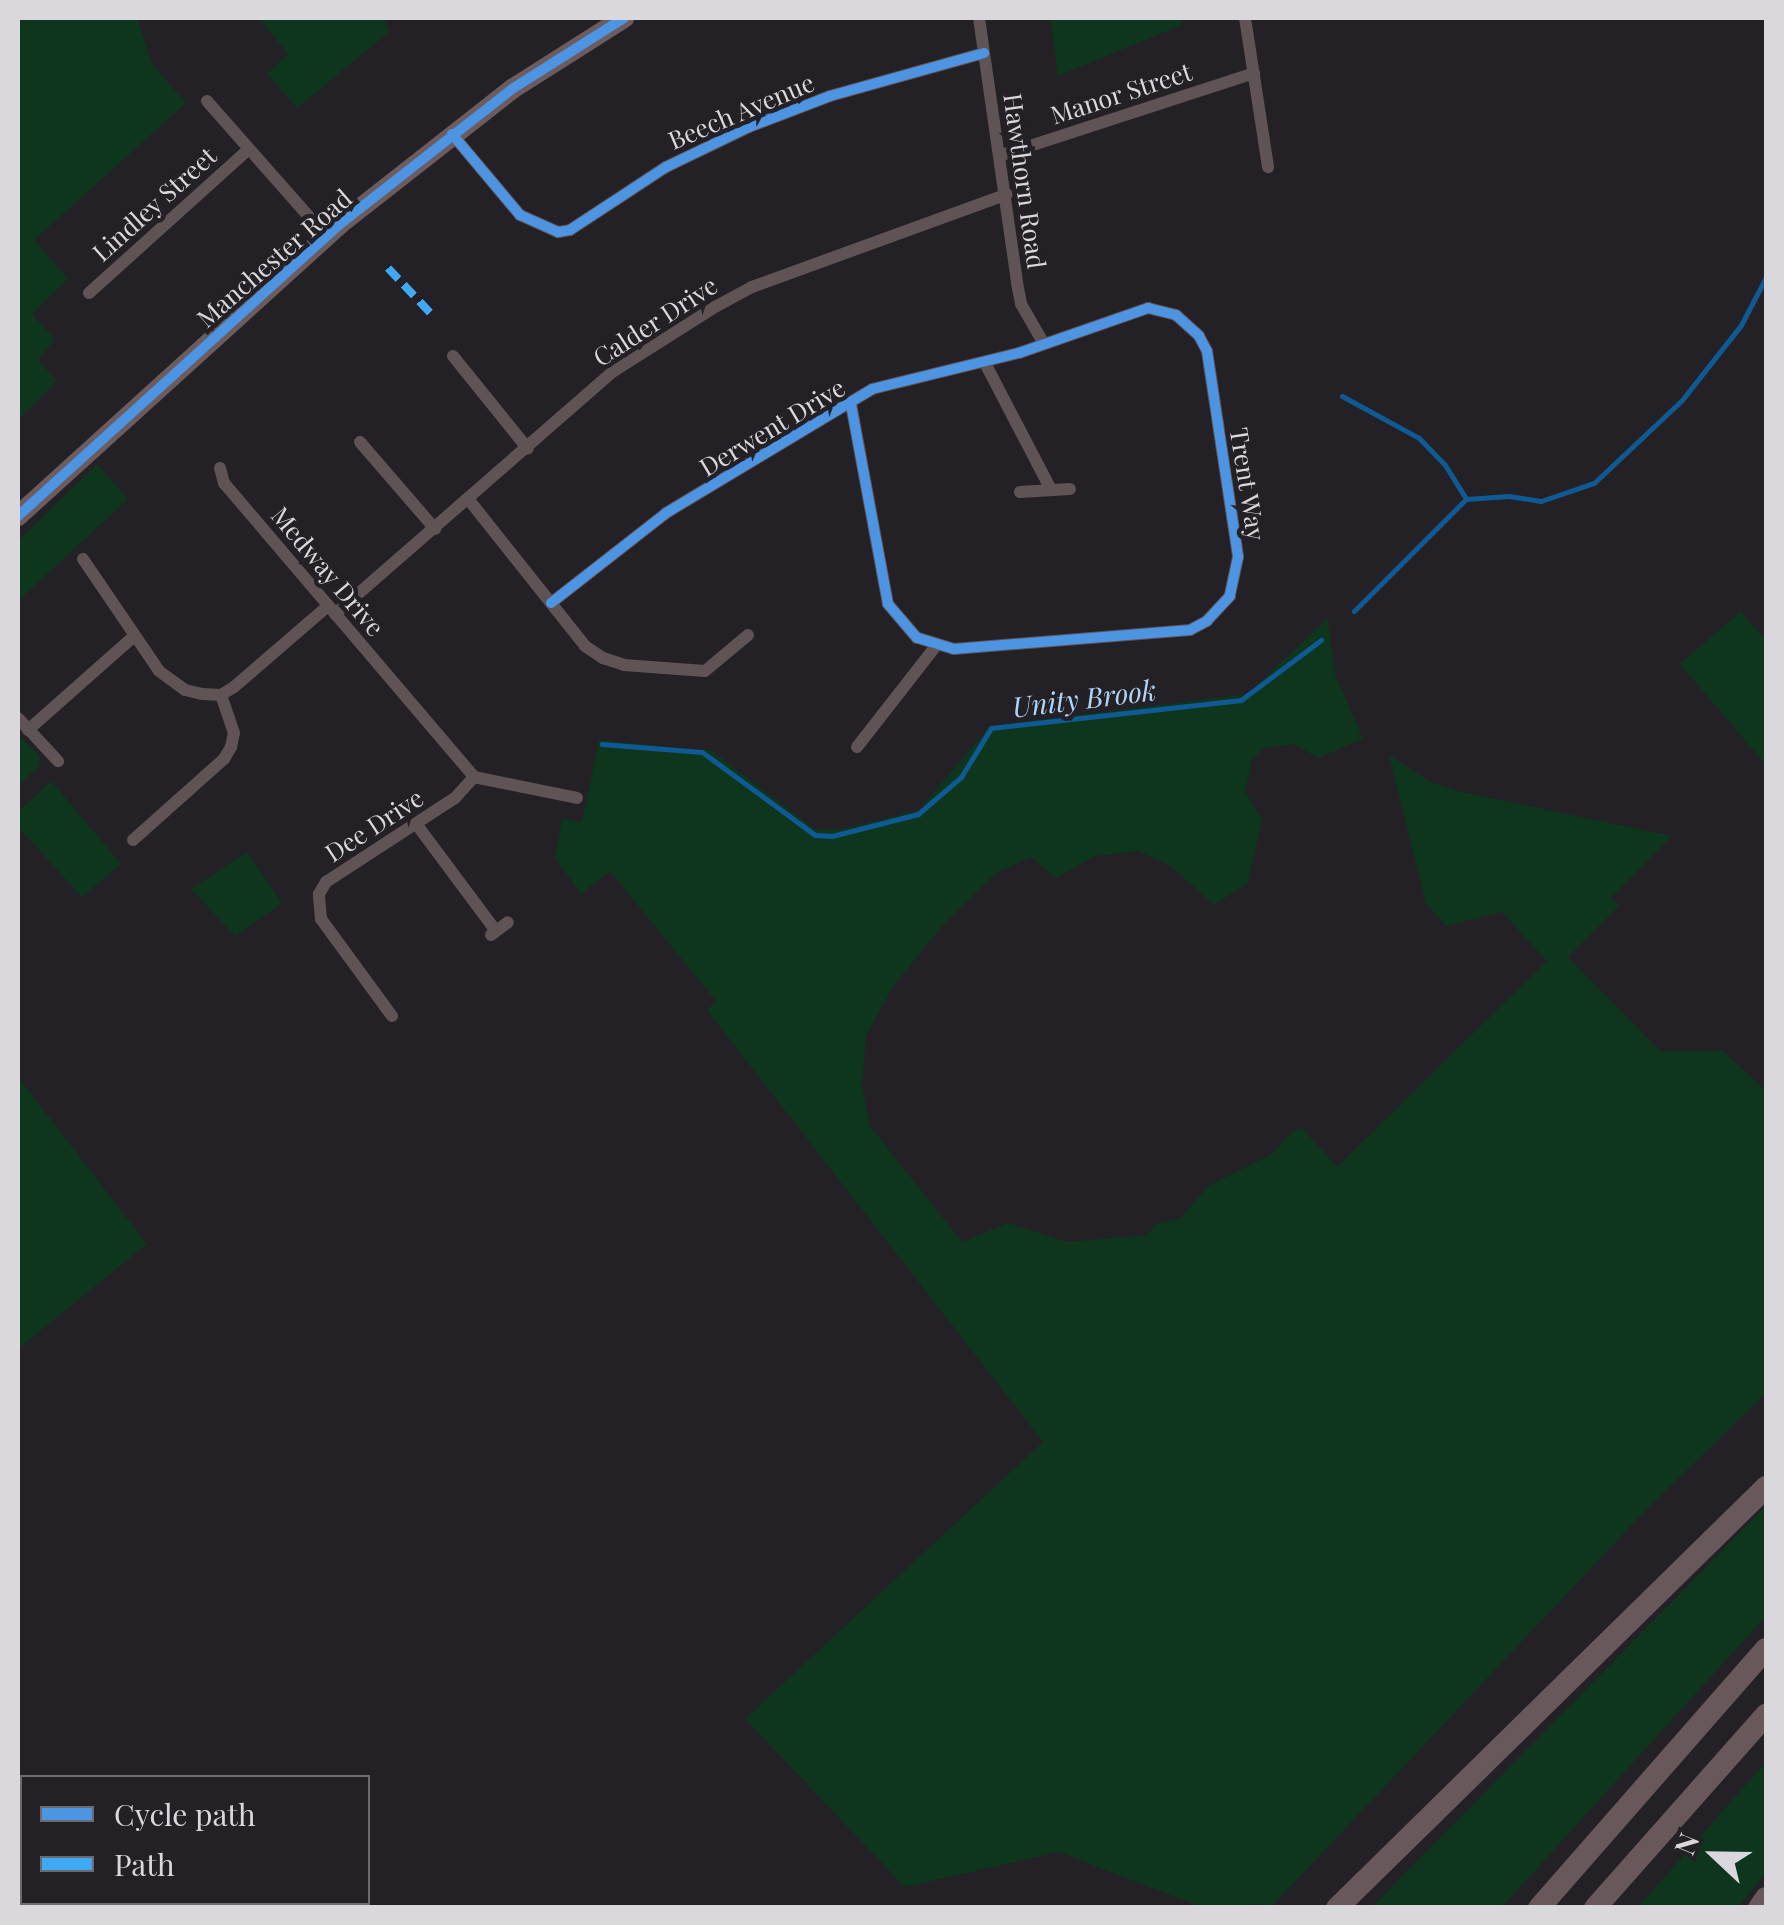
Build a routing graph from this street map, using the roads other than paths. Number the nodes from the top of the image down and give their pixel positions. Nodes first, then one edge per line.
1 (624, 18) edge
2 (979, 18) edge
3 (1244, 18) edge
4 (984, 53) junction
5 (1254, 73) junction
6 (207, 101) dead end
7 (452, 134) junction
8 (249, 148) junction
9 (1002, 155) junction
10 (1268, 167) dead end
11 (1007, 194) junction
12 (326, 236) junction
13 (89, 292) dead end
14 (1044, 344) junction
15 (454, 356) dead end
16 (985, 363) junction
17 (926, 376) joint
18 (851, 405) junction
19 (360, 442) dead end
20 (528, 449) junction
21 (220, 468) dead end
22 (1070, 489) dead end
23 (1051, 490) junction
24 (1020, 492) dead end
25 (470, 500) junction
26 (18, 516) edge
27 (435, 529) junction
28 (84, 559) dead end
29 (550, 603) junction
30 (332, 610) junction
31 (748, 634) dead end
32 (132, 638) junction
33 (936, 646) junction
34 (221, 694) junction
35 (18, 718) edge
36 (28, 730) junction
37 (858, 748) dead end
38 (58, 761) dead end
39 (474, 777) junction
40 (574, 814) dead end
41 (417, 825) junction
42 (133, 840) dead end
43 (498, 930) dead end
44 (390, 1017) dead end
45 (1766, 1487) edge
46 (1766, 1649) edge
47 (1766, 1715) edge
48 (1588, 1848) junction
49 (1766, 1898) edge
50 (1341, 1908) edge
51 (1531, 1908) edge
52 (1539, 1908) edge
53 (1597, 1908) edge
54 (1759, 1908) edge

1 - 7 main road, Manchester Road
2 - 4 street, Hawthorn Road
3 - 5 street
4 - 7 street, Beech Avenue
4 - 9 street, Hawthorn Road
5 - 9 street, Manor Street
5 - 10 street
6 - 8 street
7 - 12 main road, Manchester Road
8 - 12 street
8 - 13 street, Lindley Street
9 - 11 street, Hawthorn Road
11 - 14 street, Hawthorn Road
11 - 20 street, Calder Drive
12 - 26 main road, Manchester Road
14 - 16 street, Trent Way
14 - 33 street, Trent Way
15 - 20 street
16 - 17 street, Trent Way
16 - 23 street
17 - 18 street, Derwent Drive
18 - 29 street, Derwent Drive
18 - 33 street
19 - 27 street
20 - 25 street, Calder Drive
21 - 30 street, Medway Drive
22 - 23 street
23 - 24 street
25 - 27 street, Calder Drive
25 - 29 street
27 - 30 street, Calder Drive
28 - 32 street
29 - 31 street
30 - 34 street, Calder Drive
30 - 39 street, Medway Drive
32 - 34 street
32 - 36 street
33 - 37 street
34 - 42 street
35 - 36 street
36 - 38 street
39 - 40 street
39 - 41 street, Dee Drive
41 - 43 street
41 - 44 street, Dee Drive
45 - 50 highway
46 - 48 highway
47 - 53 highway
48 - 51 highway
48 - 52 highway
49 - 54 highway

